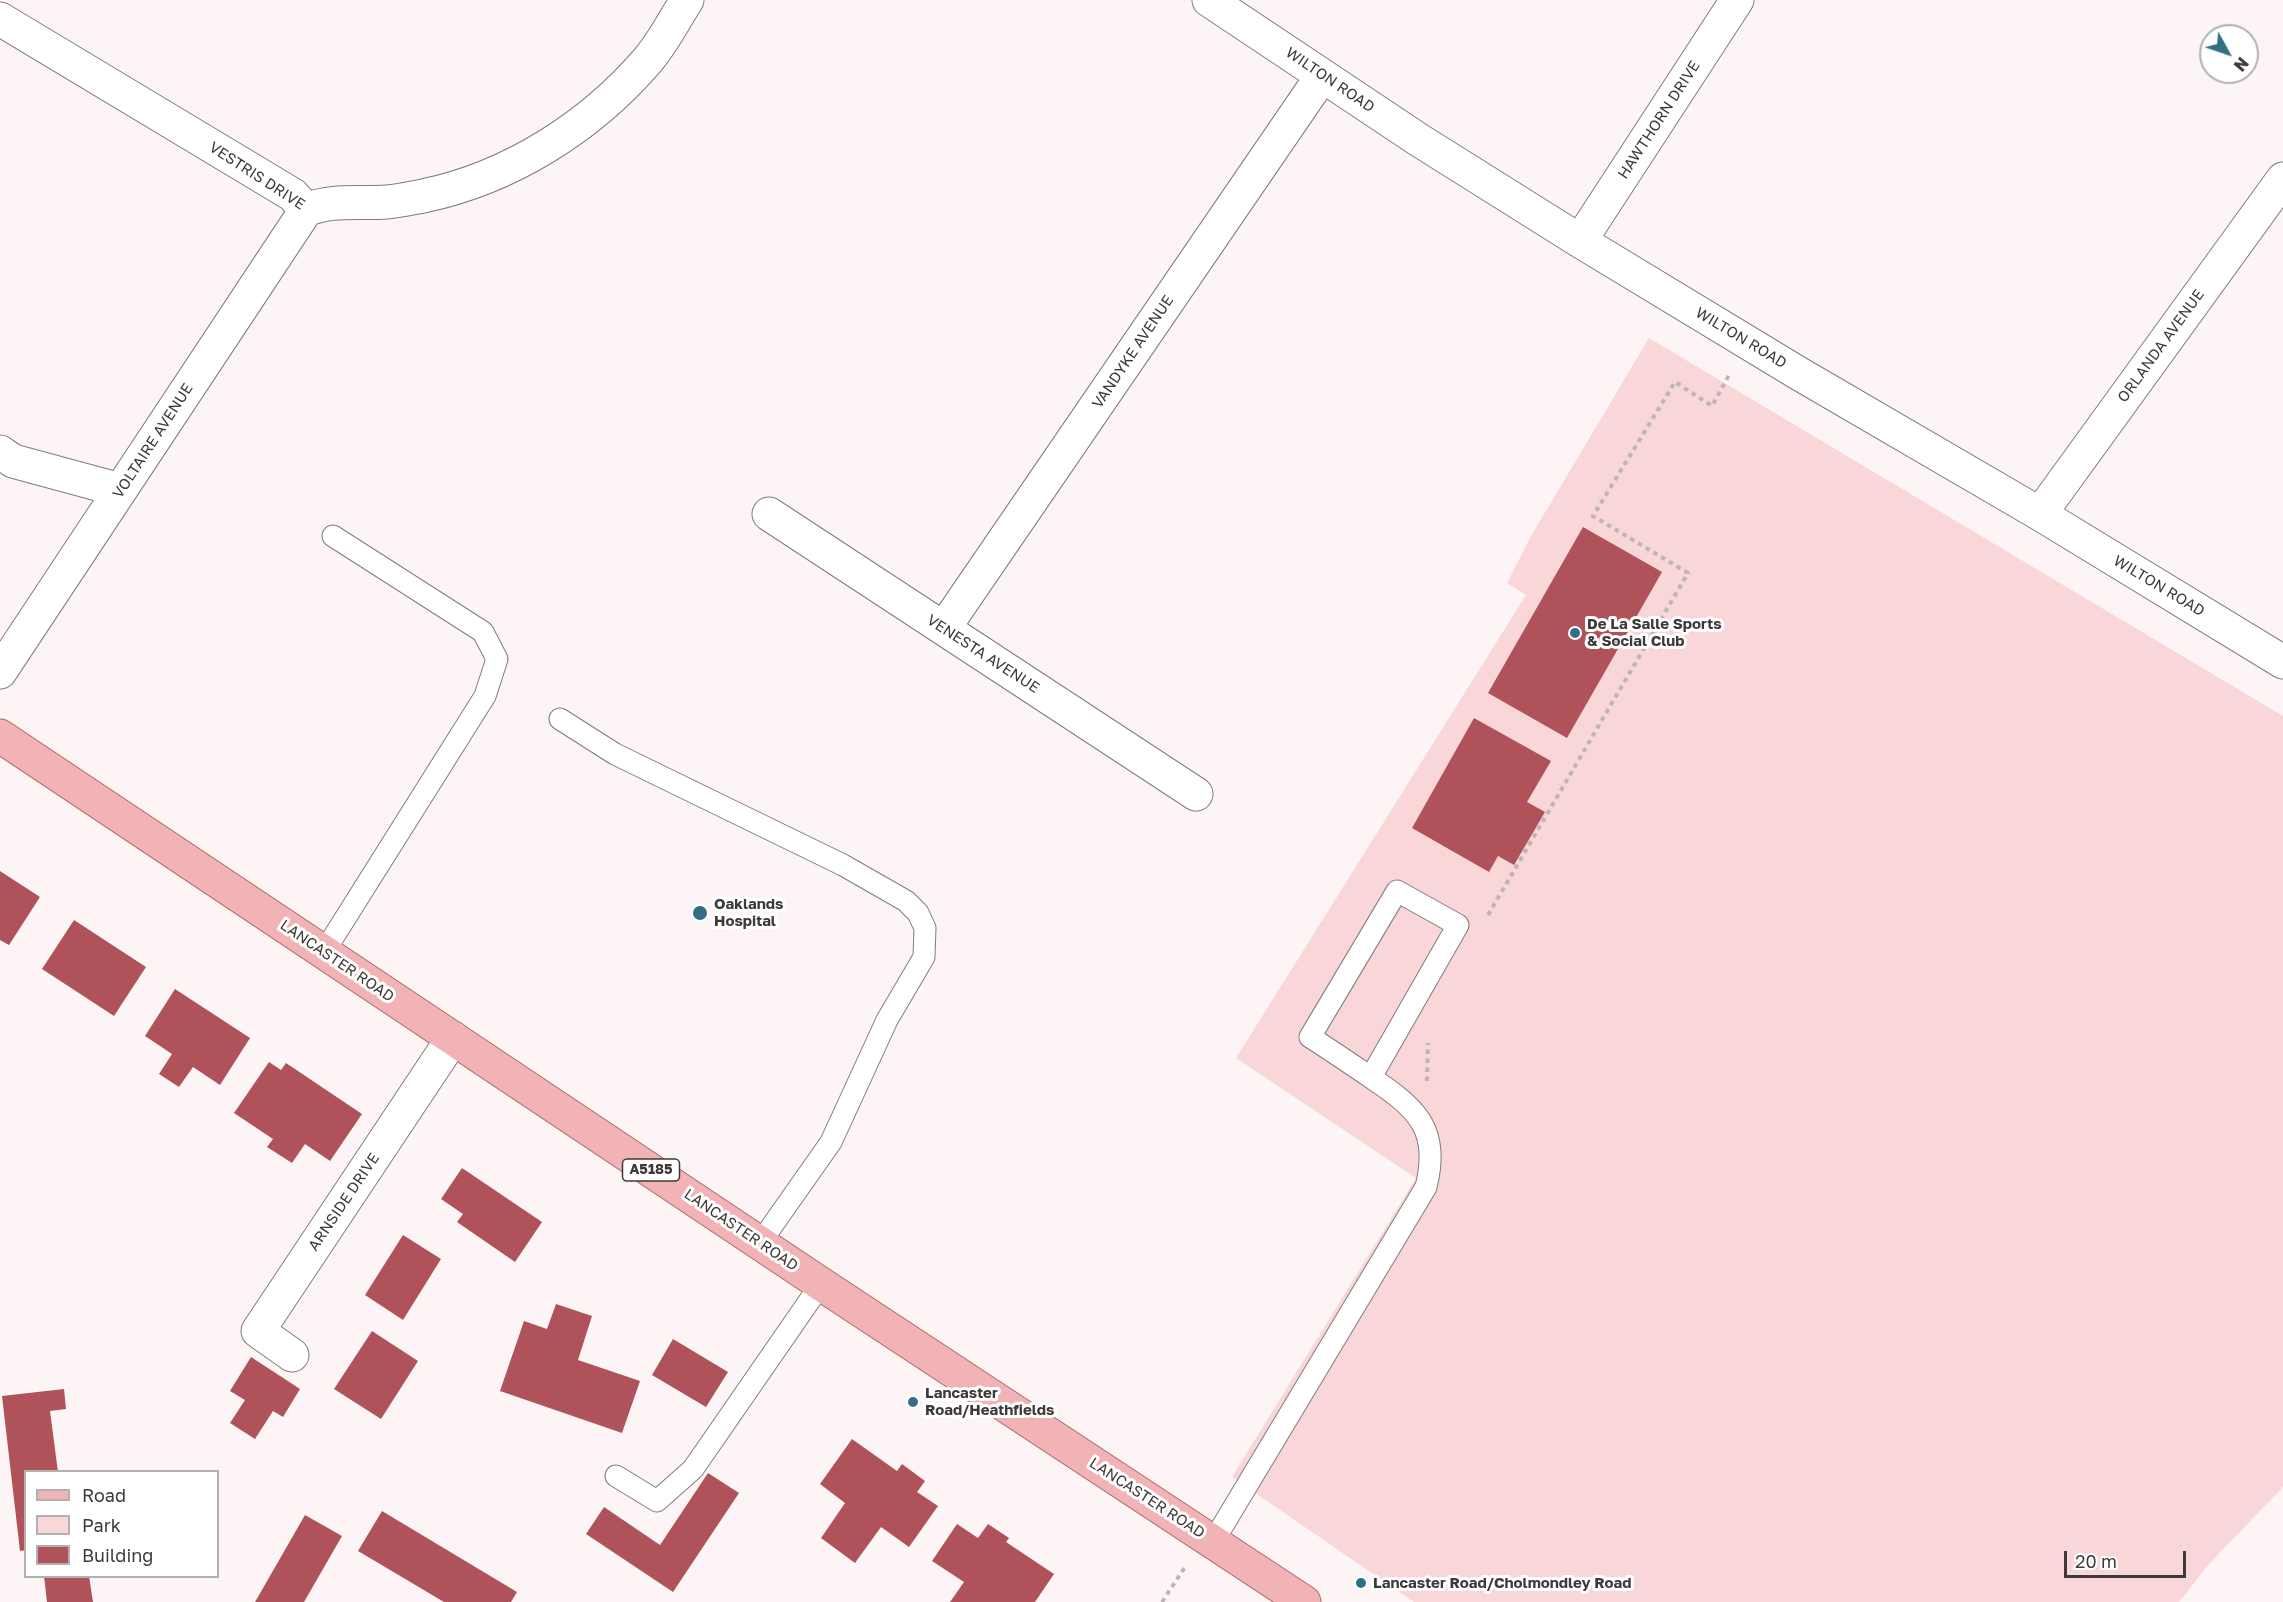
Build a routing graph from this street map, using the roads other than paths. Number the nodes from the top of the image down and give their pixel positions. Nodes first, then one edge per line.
1 (687, 0) edge
2 (1209, 0) edge
3 (1737, 0) edge
4 (1253, 12) edge
5 (0, 19) edge
6 (1322, 76) junction
7 (2283, 179) edge
8 (306, 210) junction
9 (1580, 241) junction
10 (0, 452) edge
11 (120, 490) junction
12 (769, 514) dead end
13 (2040, 514) junction
14 (333, 536) dead end
15 (944, 628) junction
16 (2283, 662) edge
17 (0, 672) edge
18 (560, 719) dead end
19 (0, 736) edge
20 (1196, 794) dead end
21 (324, 952) junction
22 (453, 1038) junction
23 (1371, 1077) junction
24 (760, 1243) junction
25 (821, 1284) junction
26 (292, 1355) dead end
27 (616, 1476) dead end
28 (1213, 1542) junction
29 (1304, 1602) edge

1 - 8 street, VESTRIS DRIVE
2 - 4 street, WILTON ROAD
3 - 9 street, HAWTHORN DRIVE
4 - 6 street, WILTON ROAD
5 - 8 street, VESTRIS DRIVE
6 - 9 street, WILTON ROAD
6 - 15 street, VANDYKE AVENUE
7 - 13 street, ORLANDA AVENUE
8 - 11 street, VOLTAIRE AVENUE
9 - 13 street, WILTON ROAD
10 - 11 street
11 - 17 street, VOLTAIRE AVENUE
12 - 15 street, VENESTA AVENUE
13 - 16 street, WILTON ROAD
14 - 21 lane
15 - 20 street, VENESTA AVENUE
18 - 24 lane
19 - 21 main road, LANCASTER ROAD / A5185
21 - 22 main road, LANCASTER ROAD / A5185
22 - 24 main road, LANCASTER ROAD / A5185
22 - 26 street, ARNSIDE DRIVE
23 - 23 lane
23 - 28 lane
24 - 25 main road, LANCASTER ROAD / A5185
25 - 27 lane
25 - 28 main road, LANCASTER ROAD / A5185
28 - 29 main road, LANCASTER ROAD / A5185

